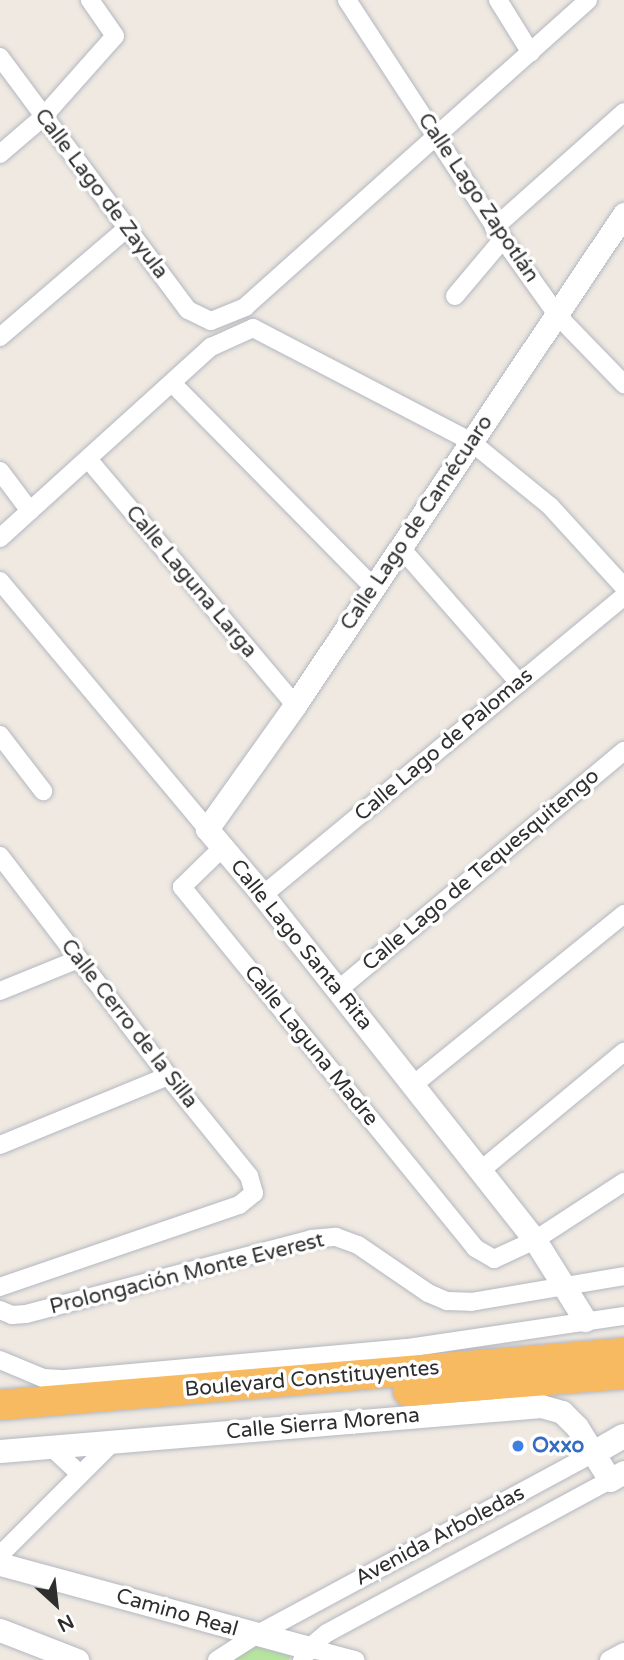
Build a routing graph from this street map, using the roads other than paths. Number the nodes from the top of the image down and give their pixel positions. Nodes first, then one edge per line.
1 (90, 0) edge
2 (347, 0) edge
3 (498, 0) edge
4 (587, 0) edge
5 (531, 53) junction
6 (0, 57) edge
7 (624, 112) edge
8 (43, 117) junction
9 (437, 135) junction
10 (0, 154) edge
11 (624, 214) edge
12 (126, 229) junction
13 (498, 233) junction
14 (455, 296) dead end
15 (245, 307) junction
16 (558, 316) junction
17 (211, 321) junction
18 (253, 328) junction
19 (0, 337) edge
20 (211, 347) junction
21 (172, 383) junction
22 (624, 384) edge
23 (470, 441) junction
24 (88, 459) junction
25 (0, 471) edge
26 (30, 511) junction
27 (0, 538) edge
28 (400, 547) junction
29 (0, 581) edge
30 (373, 587) junction
31 (624, 587) edge
32 (624, 596) edge
33 (519, 683) junction
34 (295, 705) junction
35 (0, 736) edge
36 (624, 751) edge
37 (43, 791) dead end
38 (206, 829) junction
39 (222, 848) junction
40 (0, 856) edge
41 (263, 895) junction
42 (624, 914) edge
43 (79, 959) junction
44 (338, 990) junction
45 (0, 991) edge
46 (624, 1052) edge
47 (168, 1076) junction
48 (413, 1085) junction
49 (0, 1145) edge
50 (480, 1171) junction
51 (624, 1182) edge
52 (535, 1240) junction
53 (624, 1276) edge
54 (566, 1285) junction
55 (0, 1287) edge
56 (0, 1310) edge
57 (624, 1316) edge
58 (585, 1320) junction
59 (624, 1353) edge
60 (0, 1360) edge
61 (589, 1366) junction
62 (624, 1374) edge
63 (0, 1405) edge
64 (0, 1423) edge
65 (624, 1436) edge
66 (113, 1442) junction
67 (51, 1447) junction
68 (0, 1451) edge
69 (594, 1452) junction
70 (80, 1474) junction
71 (617, 1476) edge
72 (0, 1555) edge
73 (0, 1564) edge
74 (0, 1630) edge
75 (256, 1636) junction
76 (624, 1652) edge
77 (305, 1654) edge
78 (77, 1660) edge
79 (218, 1660) edge
80 (355, 1660) edge
81 (610, 1660) edge

1 - 8 street
2 - 9 street, Calle Lago Zapotlán
3 - 5 street
4 - 5 street
5 - 9 street
6 - 8 street, Calle Lago de Zayula
7 - 13 street
8 - 10 street
8 - 12 street, Calle Lago de Zayula
9 - 13 street, Calle Lago Zapotlán
9 - 15 street
11 - 16 street, Calle Lago de Camécuaro
12 - 17 street, Calle Lago de Zayula
12 - 19 street
13 - 14 street
13 - 16 street, Calle Lago Zapotlán
15 - 17 street
15 - 18 street
16 - 22 street, Calle Lago Zapotlán
16 - 23 street, Calle Lago de Camécuaro
17 - 20 street
18 - 20 street
18 - 23 street
20 - 21 street
21 - 24 street
21 - 30 street
23 - 28 street, Calle Lago de Camécuaro
23 - 31 street
24 - 26 street
24 - 34 street, Calle Laguna Larga
25 - 26 street
26 - 27 street
28 - 30 street, Calle Lago de Camécuaro
28 - 33 street
29 - 38 street, Calle Lago Santa Rita
30 - 34 street, Calle Lago de Camécuaro
32 - 33 street, Calle Lago de Palomas
33 - 41 street, Calle Lago de Palomas
34 - 38 street, Calle Lago de Camécuaro
35 - 37 street
36 - 44 street, Calle Lago de Tequesquitengo
38 - 39 street, Calle Lago Santa Rita
39 - 41 street, Calle Lago Santa Rita
39 - 52 street, Calle Laguna Madre
40 - 43 street, Calle Cerro de la Silla
41 - 44 street, Calle Lago Santa Rita
42 - 48 street
43 - 45 street
43 - 47 street, Calle Cerro de la Silla
44 - 48 street, Calle Lago Santa Rita
46 - 50 street
47 - 49 street
47 - 55 street, Calle Cerro de la Silla
48 - 50 street, Calle Lago Santa Rita
50 - 52 street, Calle Lago Santa Rita
51 - 52 street
52 - 54 street, Calle Lago Santa Rita
53 - 54 street, Prolongación Monte Everest
54 - 56 street, Prolongación Monte Everest
54 - 58 street, Calle Lago Santa Rita
57 - 58 street
58 - 60 street
59 - 61 highway, Boulevard Constituyentes
61 - 62 highway, Boulevard Constituyentes
61 - 63 highway, Boulevard Constituyentes
61 - 64 highway, Boulevard Constituyentes
65 - 69 main road, Avenida Arboledas
66 - 67 street, Calle Sierra Morena
66 - 69 street, Calle Sierra Morena
66 - 70 street
67 - 68 street, Calle Sierra Morena
67 - 70 street
69 - 71 street, Calle Sierra Morena
69 - 75 street, Avenida Arboledas
70 - 72 street
71 - 77 street, Avenida Arboledas
73 - 75 street, Camino Real
74 - 78 street
75 - 77 street, Camino Real
75 - 79 street, Avenida Arboledas
76 - 81 street
77 - 80 street, Camino Real

